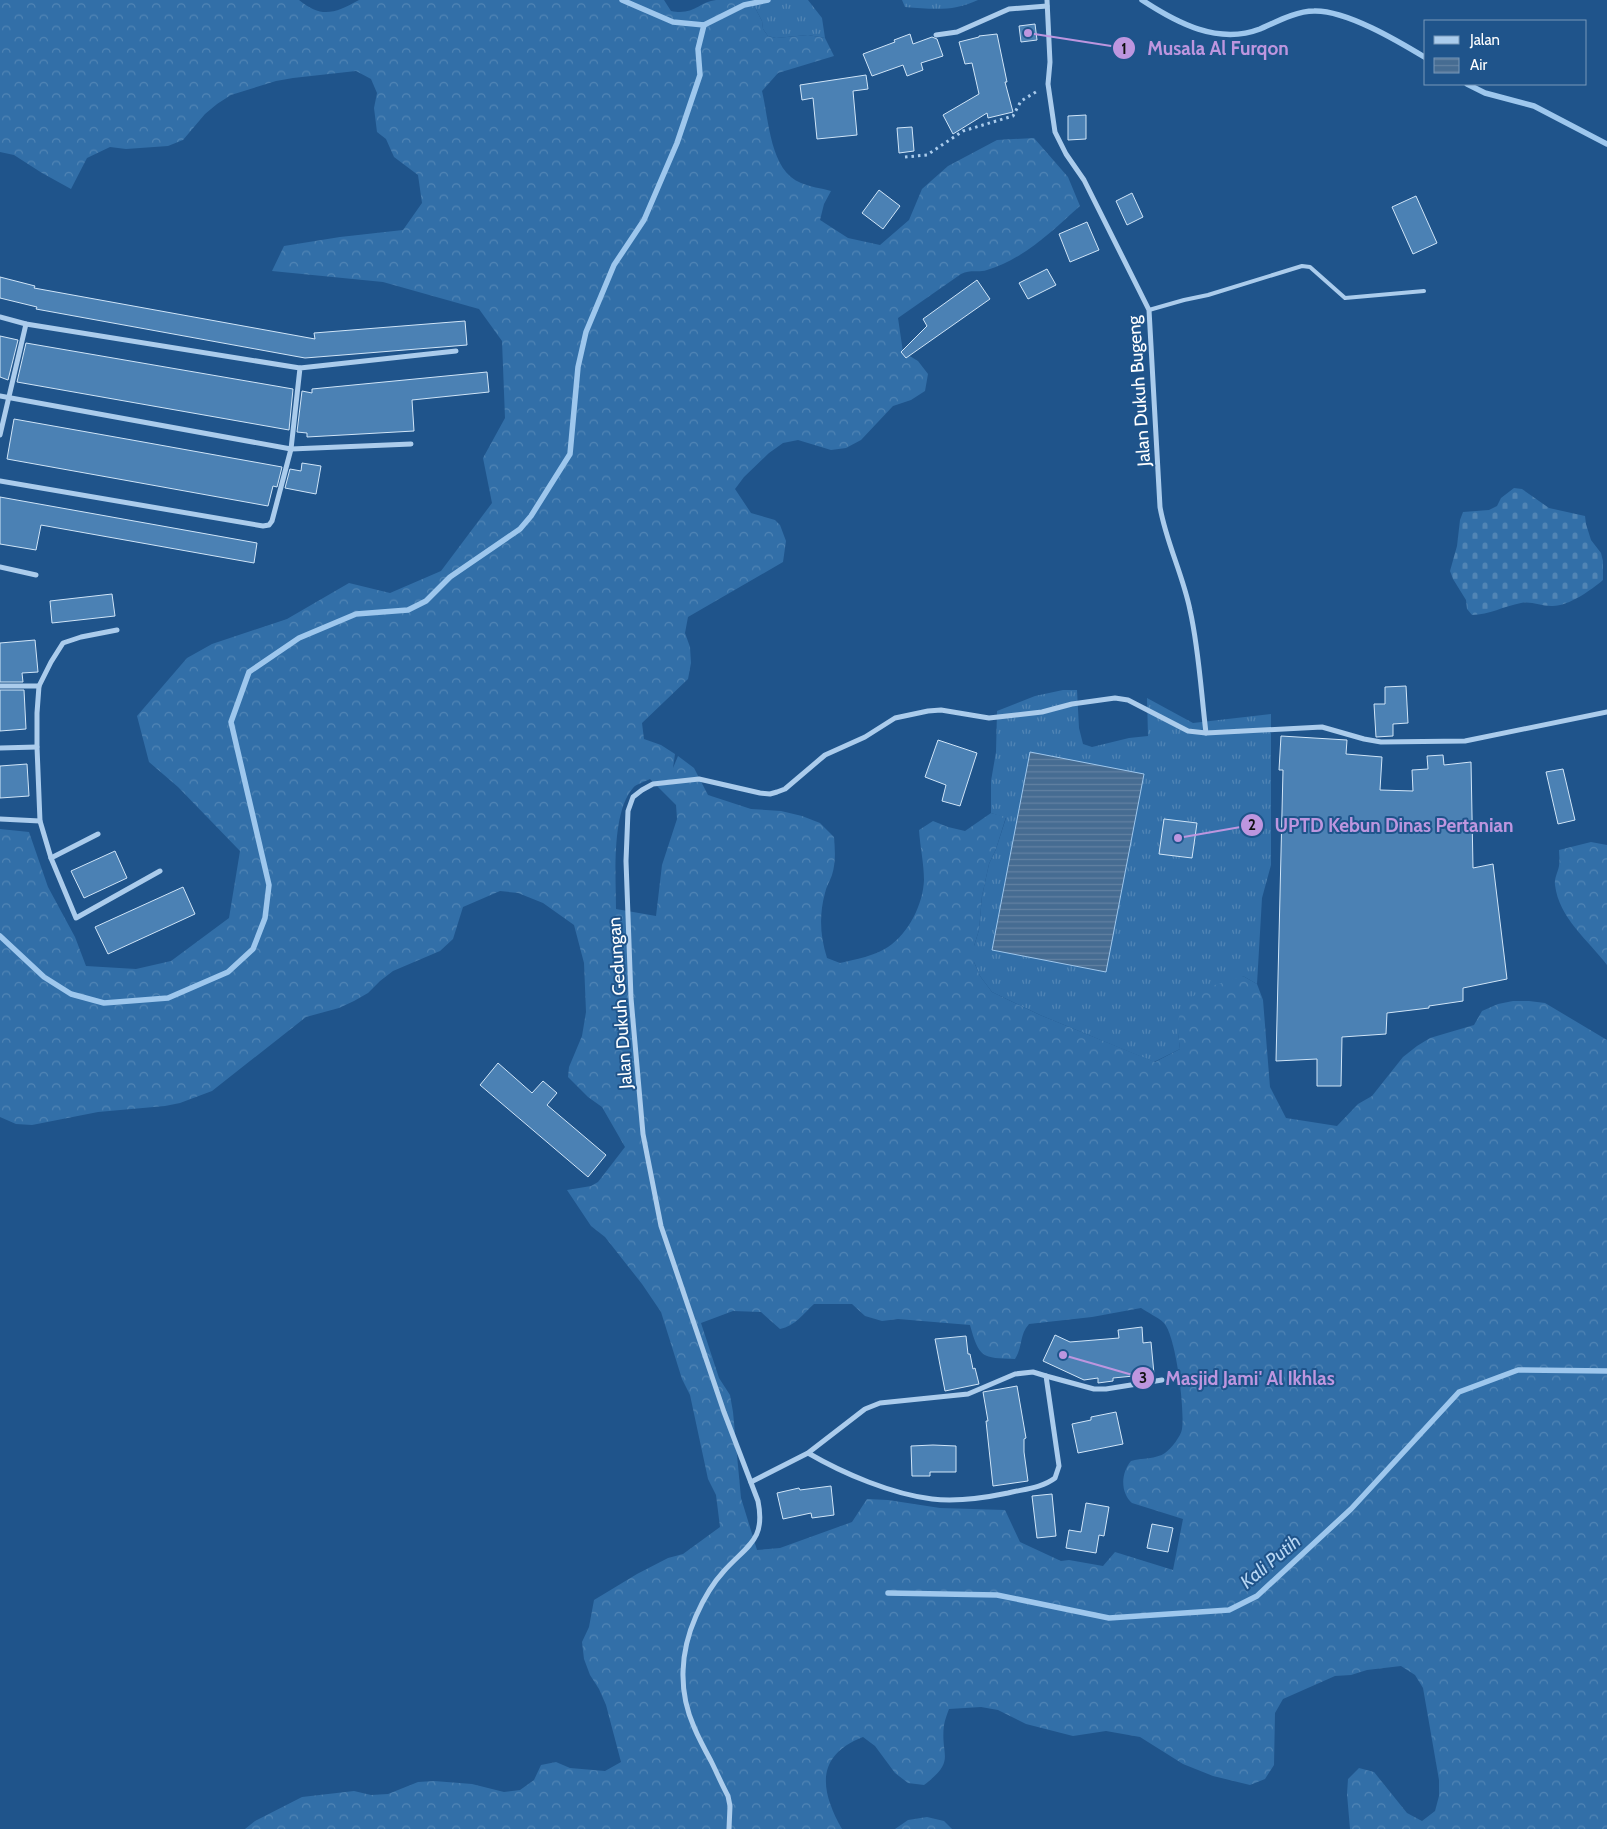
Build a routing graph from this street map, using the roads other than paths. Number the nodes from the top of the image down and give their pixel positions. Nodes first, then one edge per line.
1 (1047, 3) edge
2 (936, 35) dead end
3 (1424, 292) dead end
4 (1149, 310) junction
5 (0, 317) edge
6 (26, 324) junction
7 (456, 351) dead end
8 (300, 368) junction
9 (0, 396) edge
10 (9, 399) junction
11 (0, 435) edge
12 (411, 444) dead end
13 (291, 449) junction
14 (0, 481) edge
15 (0, 567) edge
16 (36, 575) dead end
17 (117, 630) dead end
18 (0, 686) edge
19 (39, 686) junction
20 (1607, 712) edge
21 (1206, 733) junction
22 (37, 747) junction
23 (0, 748) edge
24 (0, 819) edge
25 (40, 821) junction
26 (98, 834) dead end
27 (51, 858) junction
28 (160, 872) dead end
29 (1046, 1376) junction
30 (1162, 1380) dead end
31 (808, 1453) junction
32 (751, 1482) junction
33 (729, 1829) edge

1 - 2 street, Jalan Dukuh Bugeng
1 - 4 street, Jalan Dukuh Bugeng
3 - 4 lane
4 - 21 street, Jalan Dukuh Bugeng
5 - 6 street
6 - 8 street
6 - 10 street
7 - 8 street
8 - 13 street
9 - 10 street
10 - 11 street
10 - 13 street
12 - 13 street
13 - 14 street
15 - 16 street
17 - 19 street
18 - 19 street
19 - 22 street
20 - 21 street, Jalan Dukuh Gedungan
21 - 32 street, Jalan Dukuh Gedungan
22 - 23 street
22 - 25 street
24 - 25 street
25 - 27 street
26 - 27 street
27 - 28 street
29 - 30 street
29 - 31 street
29 - 31 street
31 - 32 street
32 - 33 street, Jalan Dukuh Gedungan

